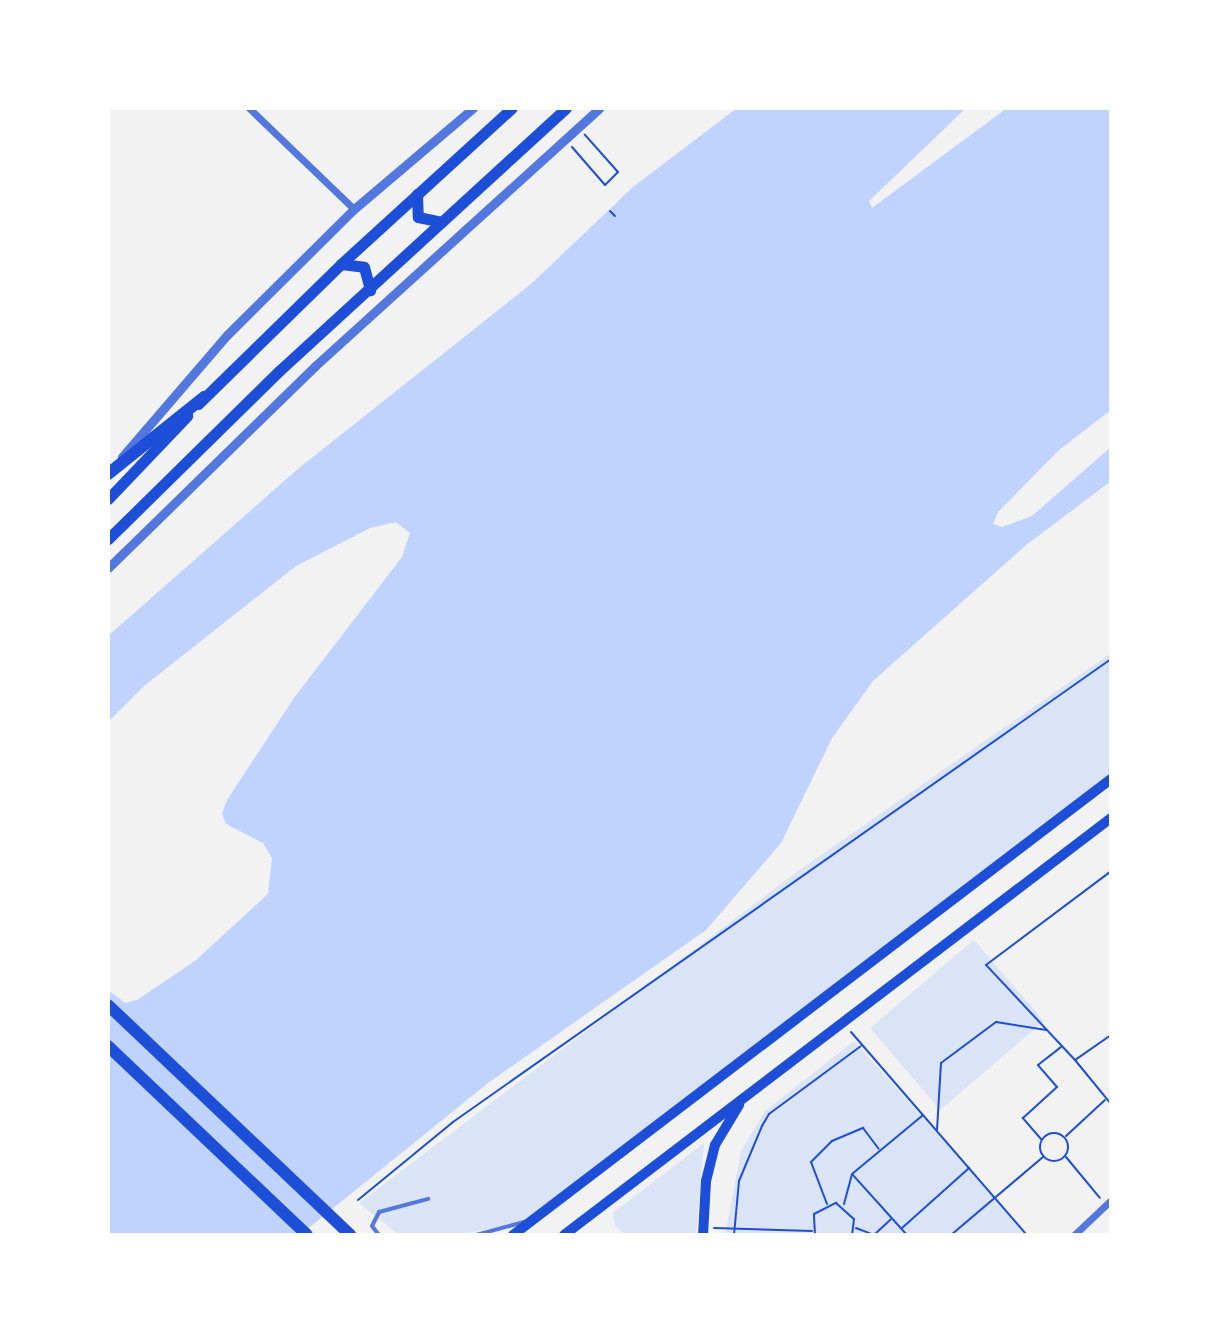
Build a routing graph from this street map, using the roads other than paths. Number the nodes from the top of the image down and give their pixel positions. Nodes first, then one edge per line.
1 (249, 108) edge
2 (473, 108) edge
3 (512, 108) edge
4 (566, 108) edge
5 (600, 108) edge
6 (418, 193) junction
7 (354, 209) junction
8 (442, 222) junction
9 (341, 264) junction
10 (370, 290) junction
11 (204, 397) junction
12 (108, 473) edge
13 (108, 499) edge
14 (108, 539) edge
15 (108, 568) edge
16 (1111, 779) edge
17 (1111, 818) edge
18 (108, 1005) edge
19 (108, 1046) edge
20 (742, 1099) junction
21 (428, 1199) dead end
22 (1108, 1202) edge
23 (532, 1220) junction
24 (704, 1231) edge
25 (307, 1235) edge
26 (350, 1235) edge
27 (379, 1235) edge
28 (476, 1235) edge
29 (513, 1235) edge
30 (564, 1235) edge
31 (1074, 1235) edge

1 - 7 street
2 - 7 street
3 - 6 main road
4 - 8 main road
5 - 15 street
6 - 8 main road
6 - 9 main road
7 - 12 street
8 - 10 main road
9 - 10 main road
9 - 11 main road
10 - 14 main road
11 - 12 highway
11 - 13 main road
16 - 23 main road
17 - 20 main road
18 - 26 highway
19 - 25 highway
20 - 24 main road
20 - 30 main road
21 - 27 lane
22 - 31 street
23 - 28 lane
23 - 29 main road

